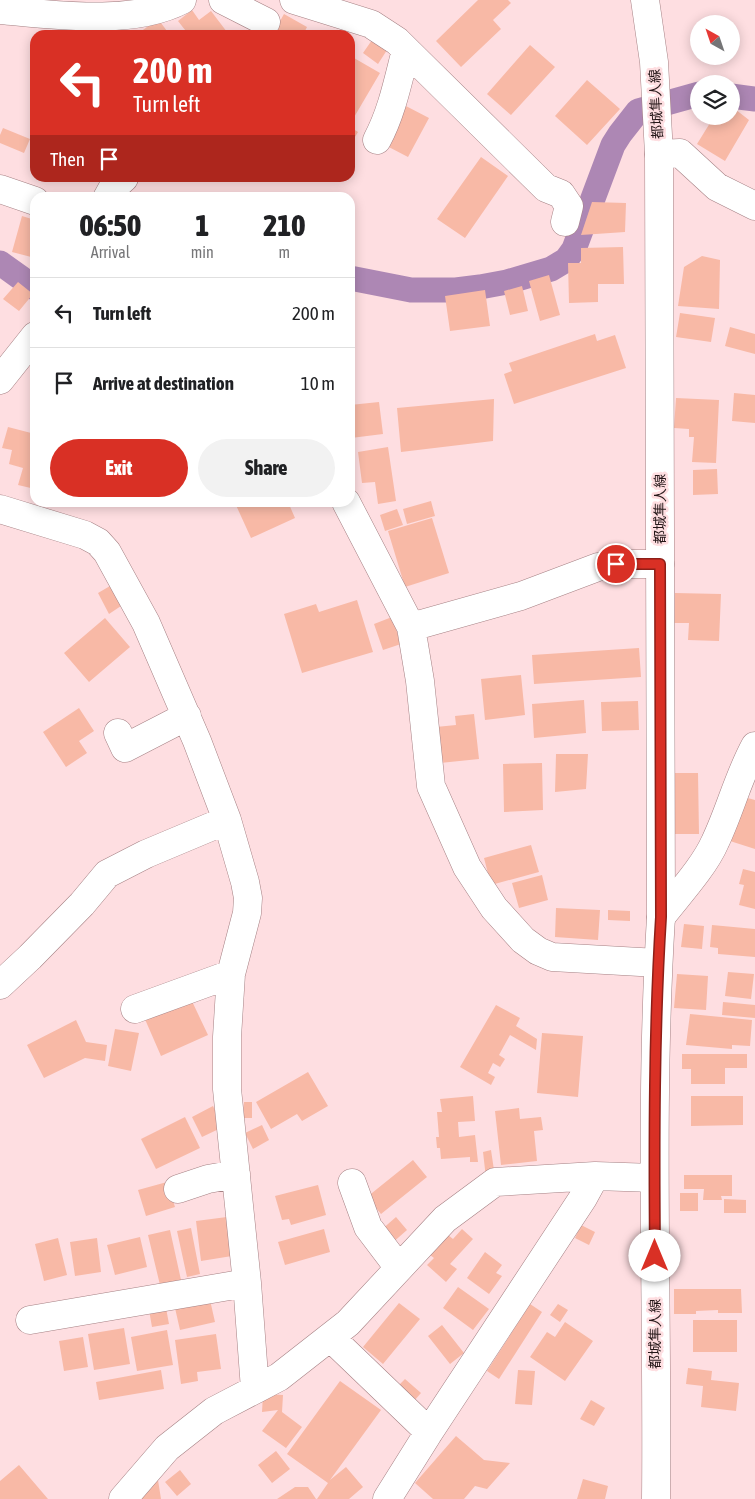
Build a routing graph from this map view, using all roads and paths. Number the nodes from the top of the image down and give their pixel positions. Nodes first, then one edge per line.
1 (182, 0) edge
2 (223, 0) edge
3 (294, 0) edge
4 (645, 0) edge
5 (0, 10) edge
6 (267, 19) edge
7 (406, 50) junction
8 (377, 140) dead end
9 (659, 150) junction
10 (120, 182) edge
11 (0, 189) edge
12 (110, 192) edge
13 (30, 199) edge
14 (755, 206) edge
15 (565, 222) dead end
16 (30, 345) edge
17 (16, 372) edge
18 (349, 507) edge
19 (0, 509) edge
20 (660, 564) junction
21 (411, 627) junction
22 (187, 716) junction
23 (118, 732) dead end
24 (755, 746) edge
25 (227, 820) junction
26 (661, 917) junction
27 (658, 963) junction
28 (231, 974) junction
29 (0, 984) edge
30 (135, 1009) dead end
31 (236, 1174) junction
32 (595, 1176) junction
33 (654, 1178) junction
34 (352, 1183) dead end
35 (178, 1189) dead end
36 (399, 1268) junction
37 (247, 1283) junction
38 (30, 1320) dead end
39 (330, 1337) junction
40 (255, 1389) junction
41 (428, 1432) junction
42 (122, 1499) edge
43 (387, 1499) edge
44 (656, 1499) edge

1 - 5 street
2 - 6 street
3 - 7 street
4 - 9 street, 都城隼人線
7 - 8 street
7 - 15 street
9 - 14 street
9 - 20 street, 都城隼人線
10 - 12 street
11 - 13 street
16 - 17 street
18 - 21 street
19 - 22 street
20 - 21 street
20 - 26 street, 都城隼人線
21 - 27 street
22 - 23 street
22 - 25 street
24 - 26 street
25 - 28 street
25 - 29 street
26 - 27 street, 都城隼人線
27 - 33 street, 都城隼人線
28 - 30 street
28 - 31 street
31 - 35 street
31 - 37 street
32 - 33 street
32 - 36 street
32 - 41 street
33 - 44 street, 都城隼人線
34 - 36 street
36 - 39 street
37 - 38 street
37 - 40 street
39 - 40 street
39 - 41 street
40 - 42 street
41 - 43 street

